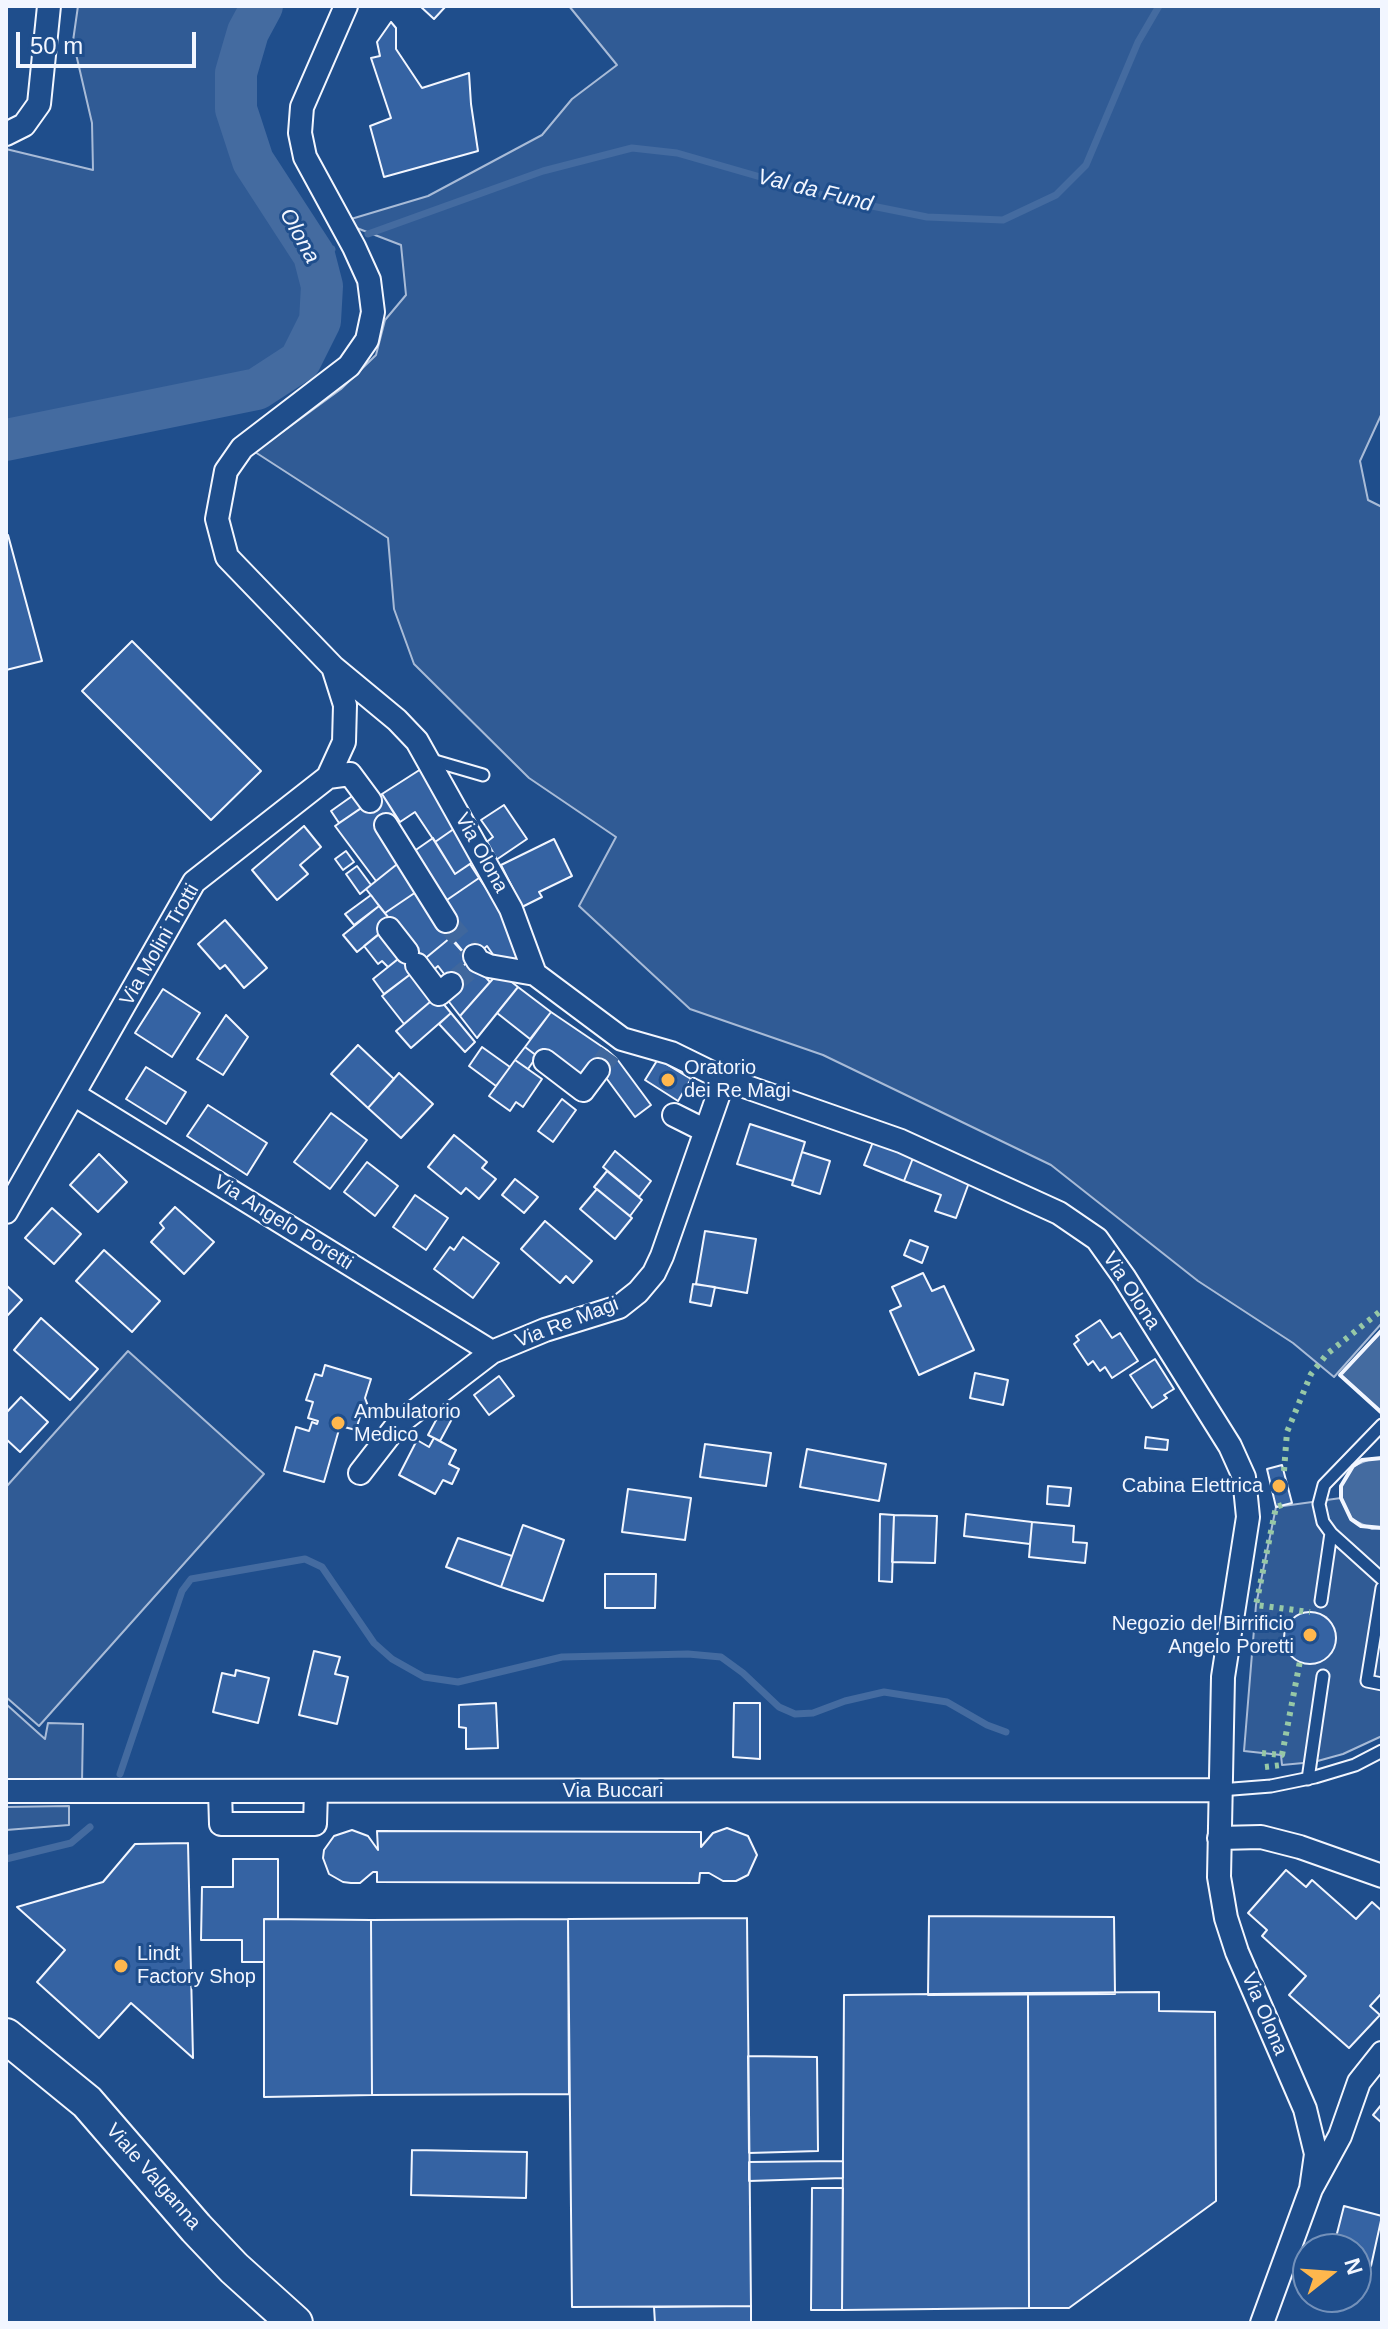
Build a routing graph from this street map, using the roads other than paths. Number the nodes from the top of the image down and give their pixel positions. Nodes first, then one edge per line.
1 (49, 6) edge
2 (346, 6) edge
3 (6, 134) edge
4 (333, 667) junction
5 (428, 759) junction
6 (483, 775) dead end
7 (328, 777) junction
8 (370, 801) dead end
9 (386, 825) dead end
10 (446, 921) tunnel mouth
11 (389, 929) dead end
12 (476, 960) tunnel mouth
13 (535, 974) junction
14 (447, 996) dead end
15 (610, 1054) junction
16 (545, 1061) dead end
17 (724, 1079) junction
18 (75, 1095) junction
19 (674, 1115) dead end
20 (704, 1130) junction
21 (6, 1212) edge
22 (492, 1352) junction
23 (1382, 1425) edge
24 (360, 1473) dead end
25 (1331, 1533) junction
26 (1382, 1579) edge
27 (1382, 1588) edge
28 (1321, 1601) dead end
29 (1323, 1676) dead end
30 (1382, 1684) edge
31 (1382, 1751) edge
32 (1308, 1779) junction
33 (1219, 1790) junction
34 (6, 1791) edge
35 (220, 1791) junction
36 (316, 1791) junction
37 (1219, 1838) junction
38 (1382, 1876) edge
39 (6, 2036) edge
40 (1382, 2053) edge
41 (1311, 2189) junction
42 (295, 2323) edge
43 (1262, 2323) edge

1 - 3 street
2 - 4 street, Via Olona
4 - 5 street, Via Olona
4 - 7 street, Via Molini Trotti
5 - 6 lane
5 - 13 street, Via Olona
7 - 8 street
7 - 18 street, Via Molini Trotti
9 - 10 street
11 - 14 street
12 - 13 street
13 - 15 street, Via Olona
15 - 16 street
15 - 17 street, Via Olona
17 - 20 street, Via Re Magi
17 - 33 street, Via Olona
18 - 21 street, Via Molini Trotti
18 - 22 street, Via Angelo Poretti
19 - 20 street
20 - 22 street, Via Re Magi
22 - 24 street, Via Re Magi
23 - 25 lane
25 - 26 lane
25 - 28 lane
27 - 30 lane
29 - 32 lane
31 - 32 lane
32 - 33 lane
33 - 36 street, Via Buccari
33 - 37 street, Via Olona
34 - 35 street, Via Buccari
35 - 36 street, Via Buccari
35 - 36 street
37 - 38 street
37 - 41 street, Via Olona
39 - 42 main road, Viale Valganna
40 - 41 street, Via Olona
41 - 43 street, Via Olona

